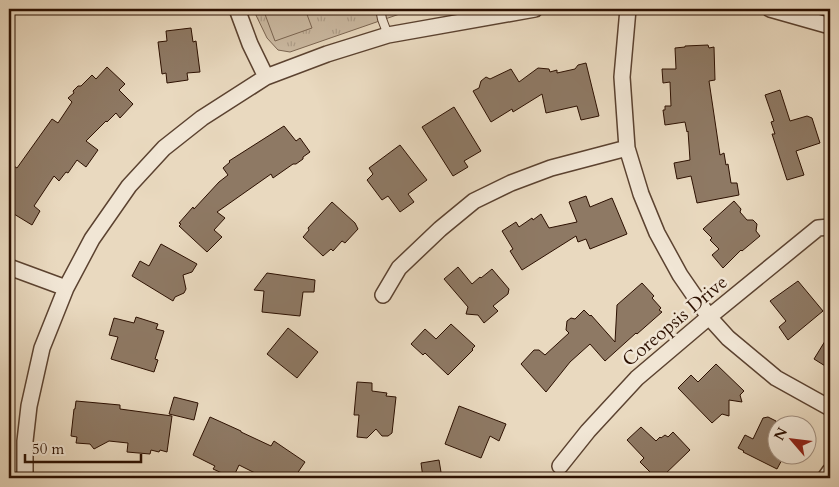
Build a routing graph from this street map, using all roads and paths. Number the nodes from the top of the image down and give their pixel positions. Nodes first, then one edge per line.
1 (237, 9) edge
2 (380, 9) edge
3 (534, 9) edge
4 (628, 9) edge
5 (770, 9) edge
6 (830, 25) edge
7 (388, 35) junction
8 (266, 77) junction
9 (627, 148) junction
10 (830, 227) edge
11 (9, 267) edge
12 (66, 288) junction
13 (383, 295) dead end
14 (709, 317) junction
15 (830, 408) edge
16 (560, 466) dead end
17 (830, 472) edge
18 (25, 478) edge
19 (825, 478) edge

1 - 8 street
2 - 7 lane
3 - 7 street
4 - 9 street
5 - 6 street
7 - 8 street
8 - 12 street
9 - 13 street
9 - 14 street
10 - 14 street, Coreopsis Drive
11 - 12 street
12 - 18 street
14 - 15 street
14 - 16 street, Coreopsis Drive
17 - 19 street

